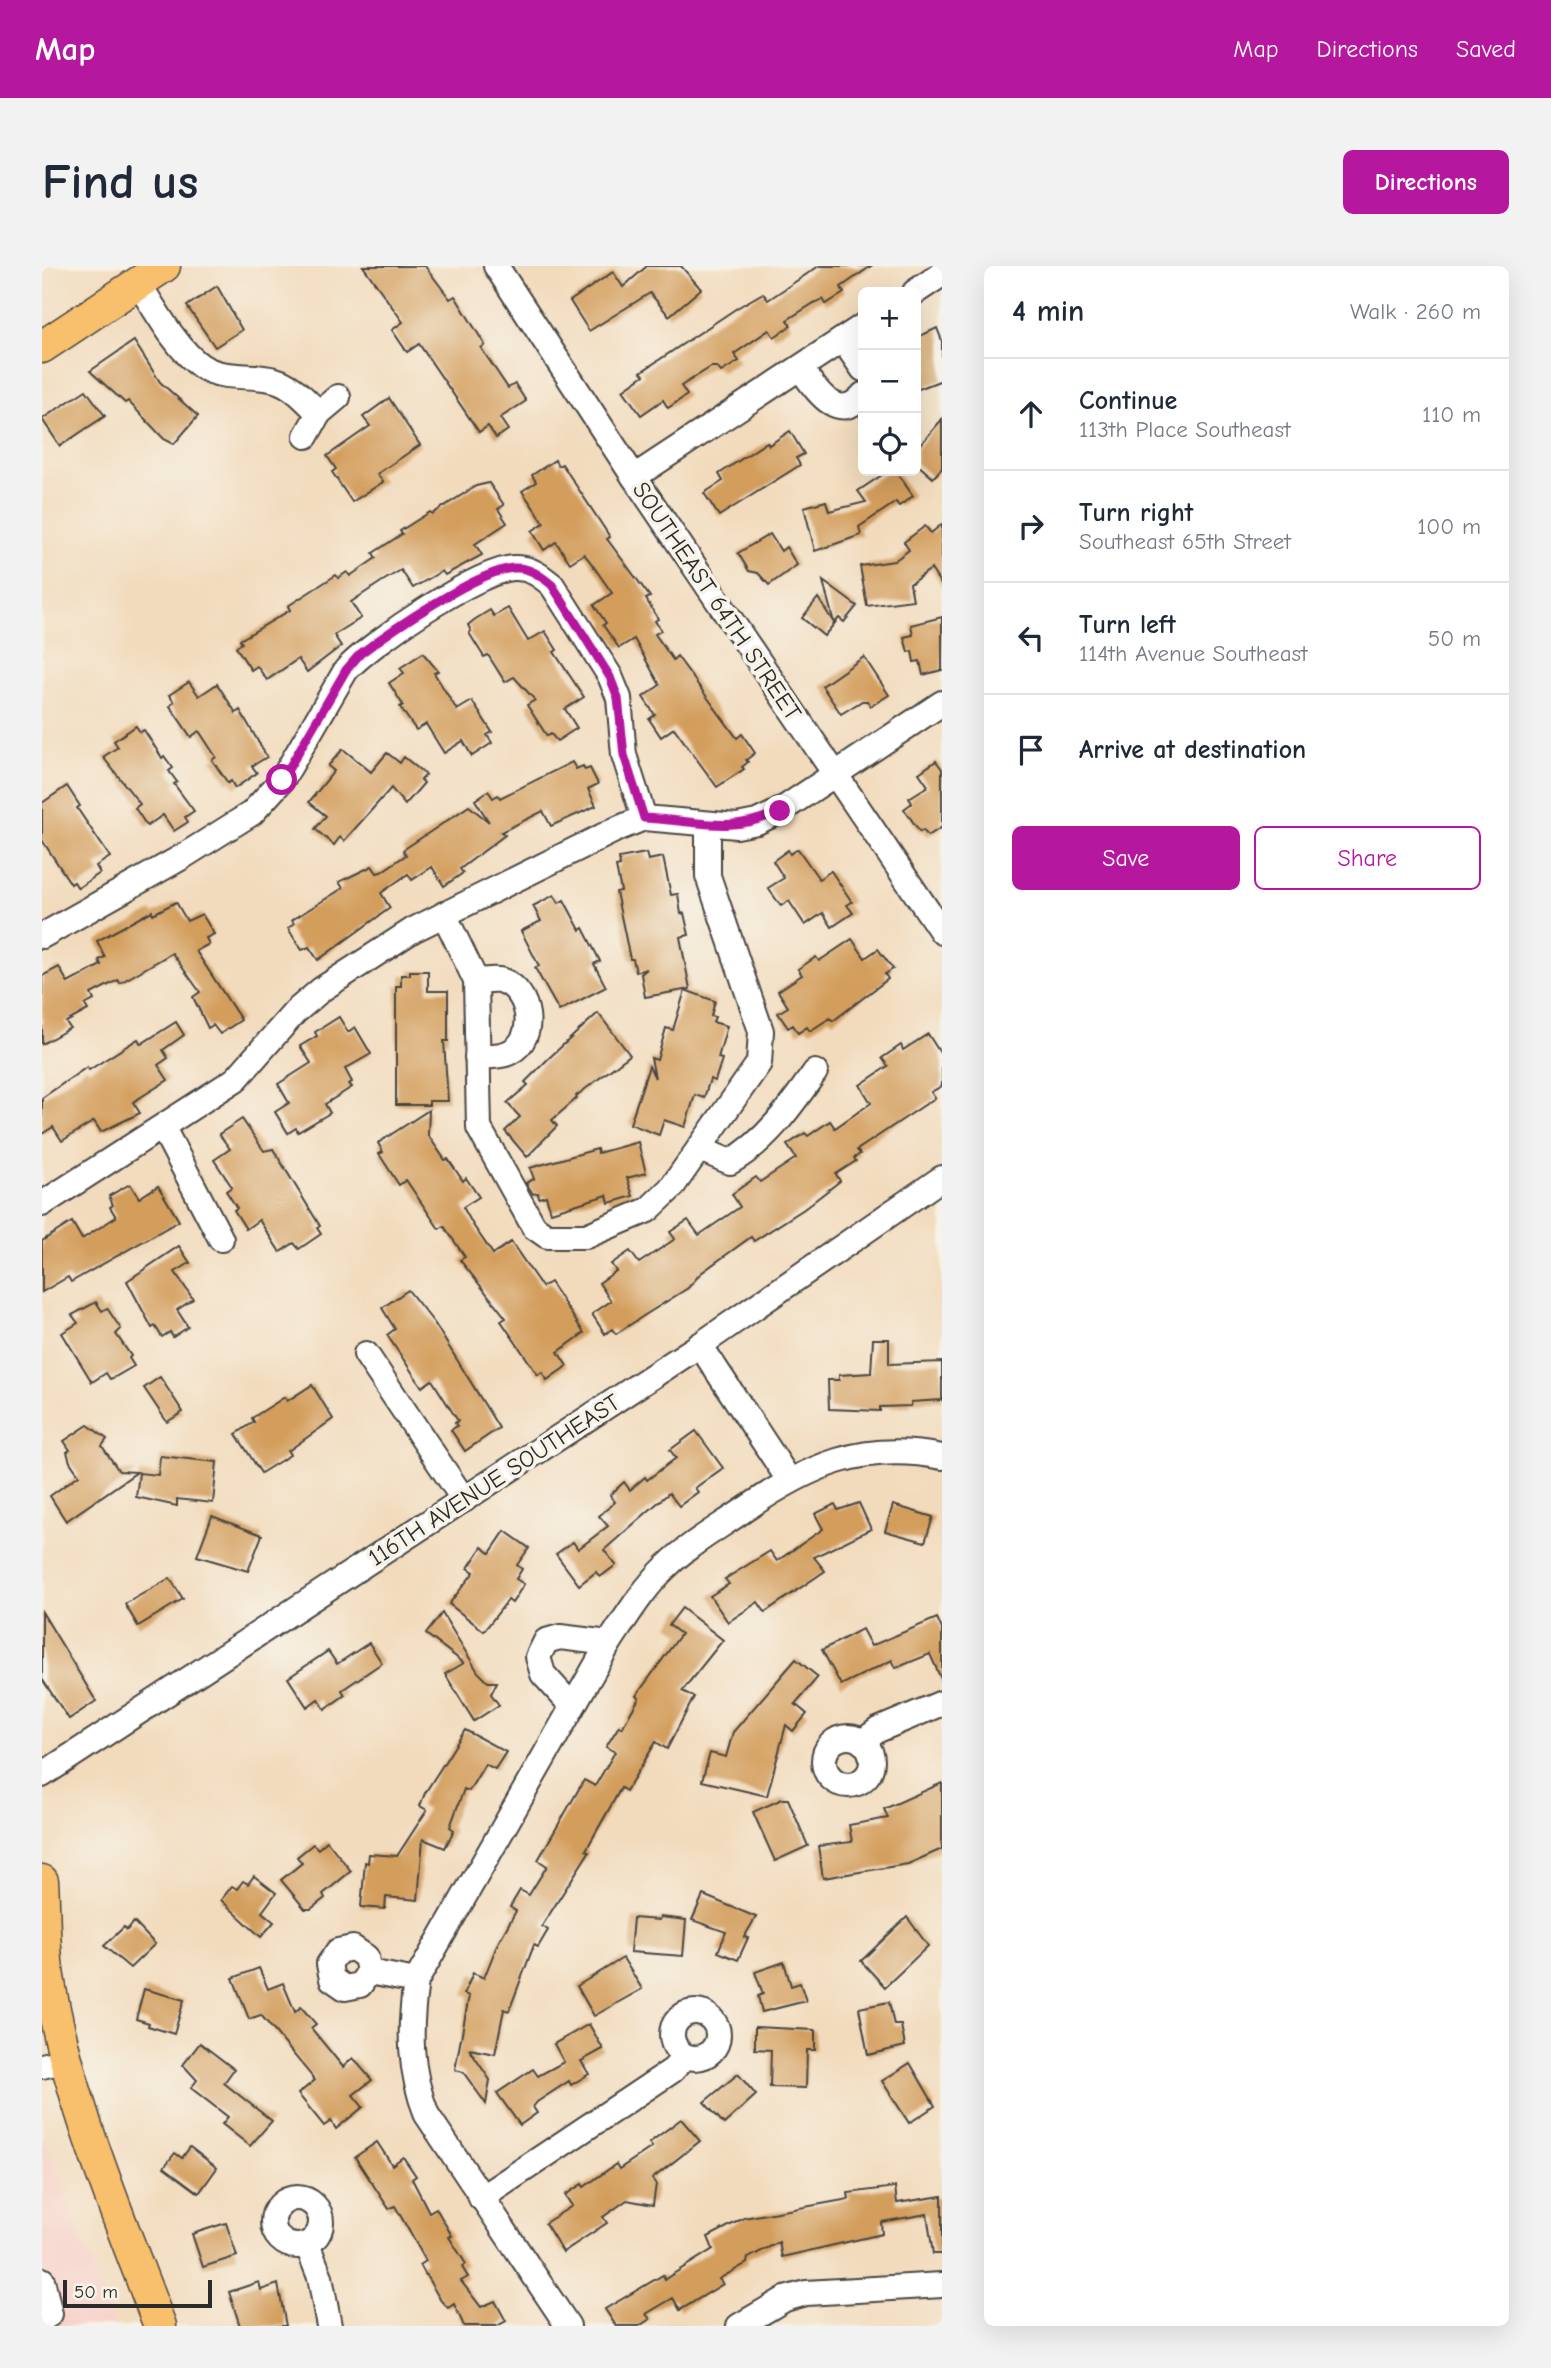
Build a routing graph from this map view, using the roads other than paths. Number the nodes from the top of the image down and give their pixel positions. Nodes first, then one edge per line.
1 (496, 266) edge
2 (151, 274) edge
3 (942, 274) edge
4 (921, 288) edge
5 (853, 333) edge
6 (42, 347) edge
7 (858, 351) edge
8 (800, 368) junction
9 (858, 399) edge
10 (306, 436) dead end
11 (634, 477) junction
12 (942, 703) edge
13 (834, 775) junction
14 (644, 818) junction
15 (708, 824) junction
16 (444, 914) junction
17 (942, 932) edge
18 (42, 936) edge
19 (476, 981) junction
20 (477, 1057) junction
21 (815, 1072) dead end
22 (163, 1128) junction
23 (700, 1149) junction
24 (942, 1178) edge
25 (42, 1204) edge
26 (221, 1239) dead end
27 (700, 1345) junction
28 (366, 1354) dead end
29 (942, 1457) edge
30 (789, 1480) junction
31 (464, 1500) junction
32 (609, 1643) junction
33 (942, 1703) edge
34 (572, 1706) junction
35 (862, 1742) dead end
36 (42, 1775) edge
37 (42, 1881) edge
38 (369, 1972) dead end
39 (416, 1981) junction
40 (685, 2056) dead end
41 (54, 2063) edge
42 (481, 2198) junction
43 (306, 2244) junction
44 (42, 2280) edge
45 (942, 2285) edge
46 (48, 2320) edge
47 (160, 2326) edge
48 (329, 2326) edge
49 (568, 2326) edge
50 (739, 2326) edge

1 - 11 street, SOUTHEAST 64TH STREET
2 - 6 main road
2 - 10 street
3 - 4 street
5 - 7 street
5 - 8 street
8 - 9 street
8 - 11 street
11 - 13 street, SOUTHEAST 64TH STREET
12 - 13 street
13 - 15 street
13 - 17 street, SOUTHEAST 64TH STREET
14 - 15 street
14 - 16 street
14 - 18 street
15 - 23 street
16 - 19 street
16 - 22 street
19 - 20 street
19 - 20 street
20 - 23 street
21 - 23 street
22 - 25 street
22 - 26 street
24 - 27 street, 116TH AVENUE SOUTHEAST
27 - 30 street
27 - 31 street, 116TH AVENUE SOUTHEAST
28 - 31 street
29 - 30 street
30 - 32 street
31 - 36 street, 116TH AVENUE SOUTHEAST
32 - 34 street
32 - 34 street
33 - 35 street
34 - 39 street
37 - 41 main road
38 - 39 street
39 - 42 street
40 - 42 street
41 - 47 main road
42 - 49 street
43 - 43 street
43 - 48 street
44 - 46 street
45 - 50 street

